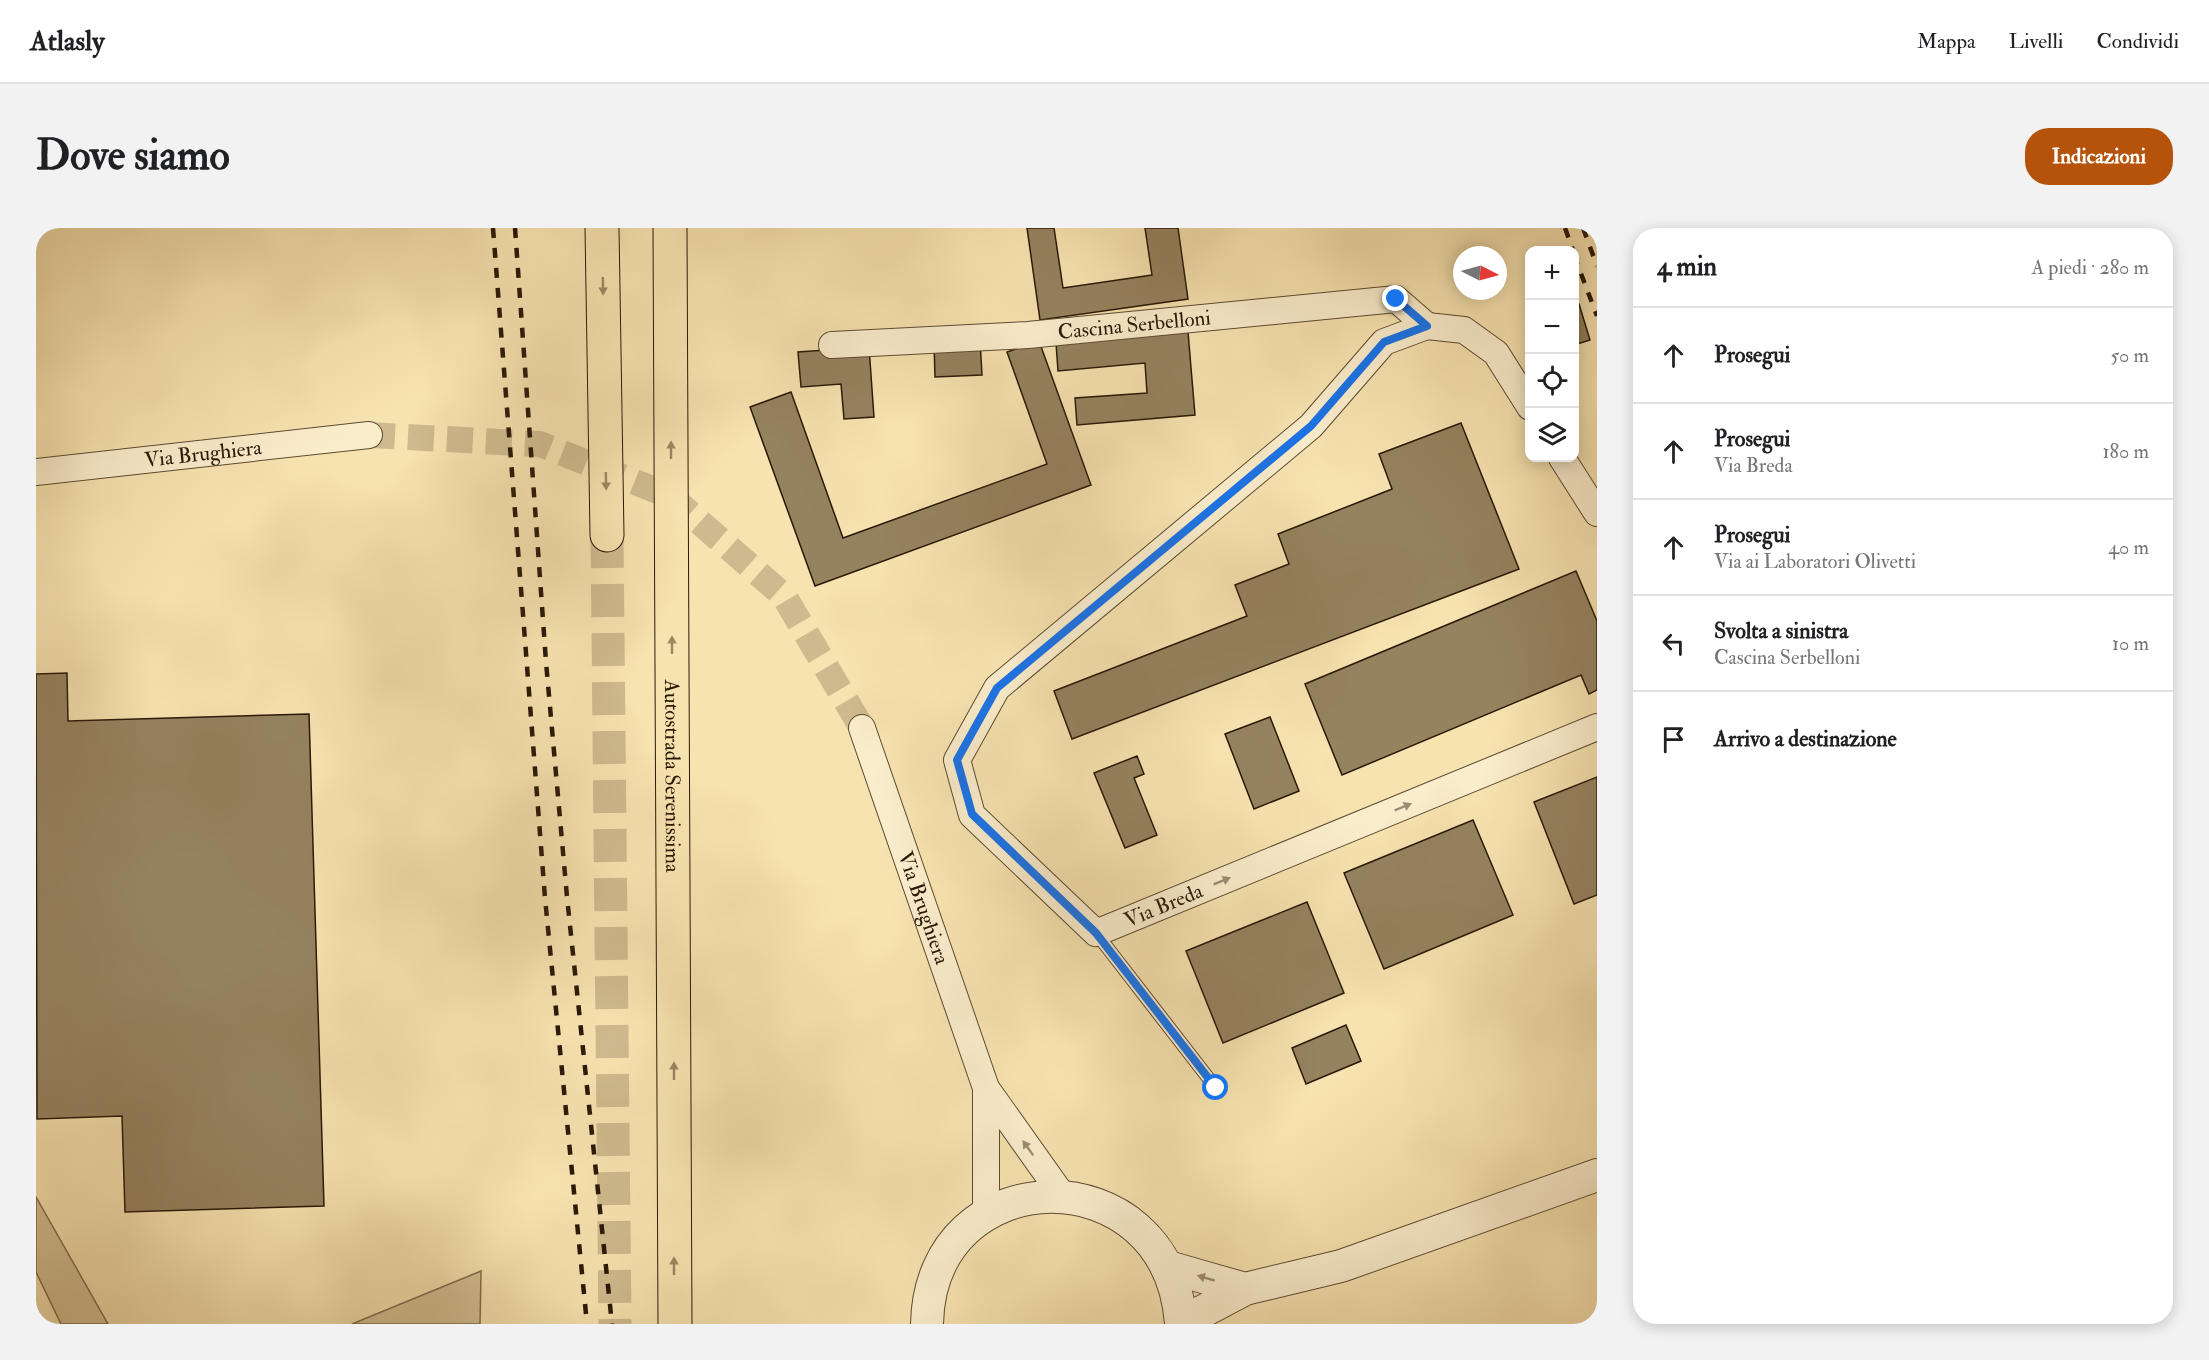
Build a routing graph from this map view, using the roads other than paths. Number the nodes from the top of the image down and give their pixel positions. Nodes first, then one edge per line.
1 (602, 228) edge
2 (670, 228) edge
3 (1427, 326) junction
4 (832, 345) dead end
5 (1525, 399) edge
6 (369, 435) tunnel mouth
7 (1565, 462) edge
8 (36, 472) edge
9 (1597, 513) edge
10 (607, 535) tunnel mouth
11 (1597, 727) edge
12 (862, 728) tunnel mouth
13 (1096, 933) junction
14 (986, 1088) junction
15 (1216, 1088) dead end
16 (1597, 1174) edge
17 (1062, 1195) junction
18 (986, 1214) junction
19 (1168, 1267) junction
20 (1245, 1289) junction
21 (675, 1324) edge
22 (927, 1324) edge
23 (1181, 1324) edge

1 -> 10 highway
21 -> 2 highway, Autostrada Serenissima
3 - 4 street, Cascina Serbelloni
3 - 5 street
3 - 13 street
6 - 8 street, Via Brughiera
7 - 9 street
13 -> 11 street, Via Breda
12 - 14 street, Via Brughiera
13 - 15 lane
17 -> 14 street, Via Brughiera
14 - 18 street, Via Brughiera
16 - 20 street
17 - 18 street
17 - 19 street
18 - 22 street
20 -> 19 street
19 - 23 street
20 - 23 street

